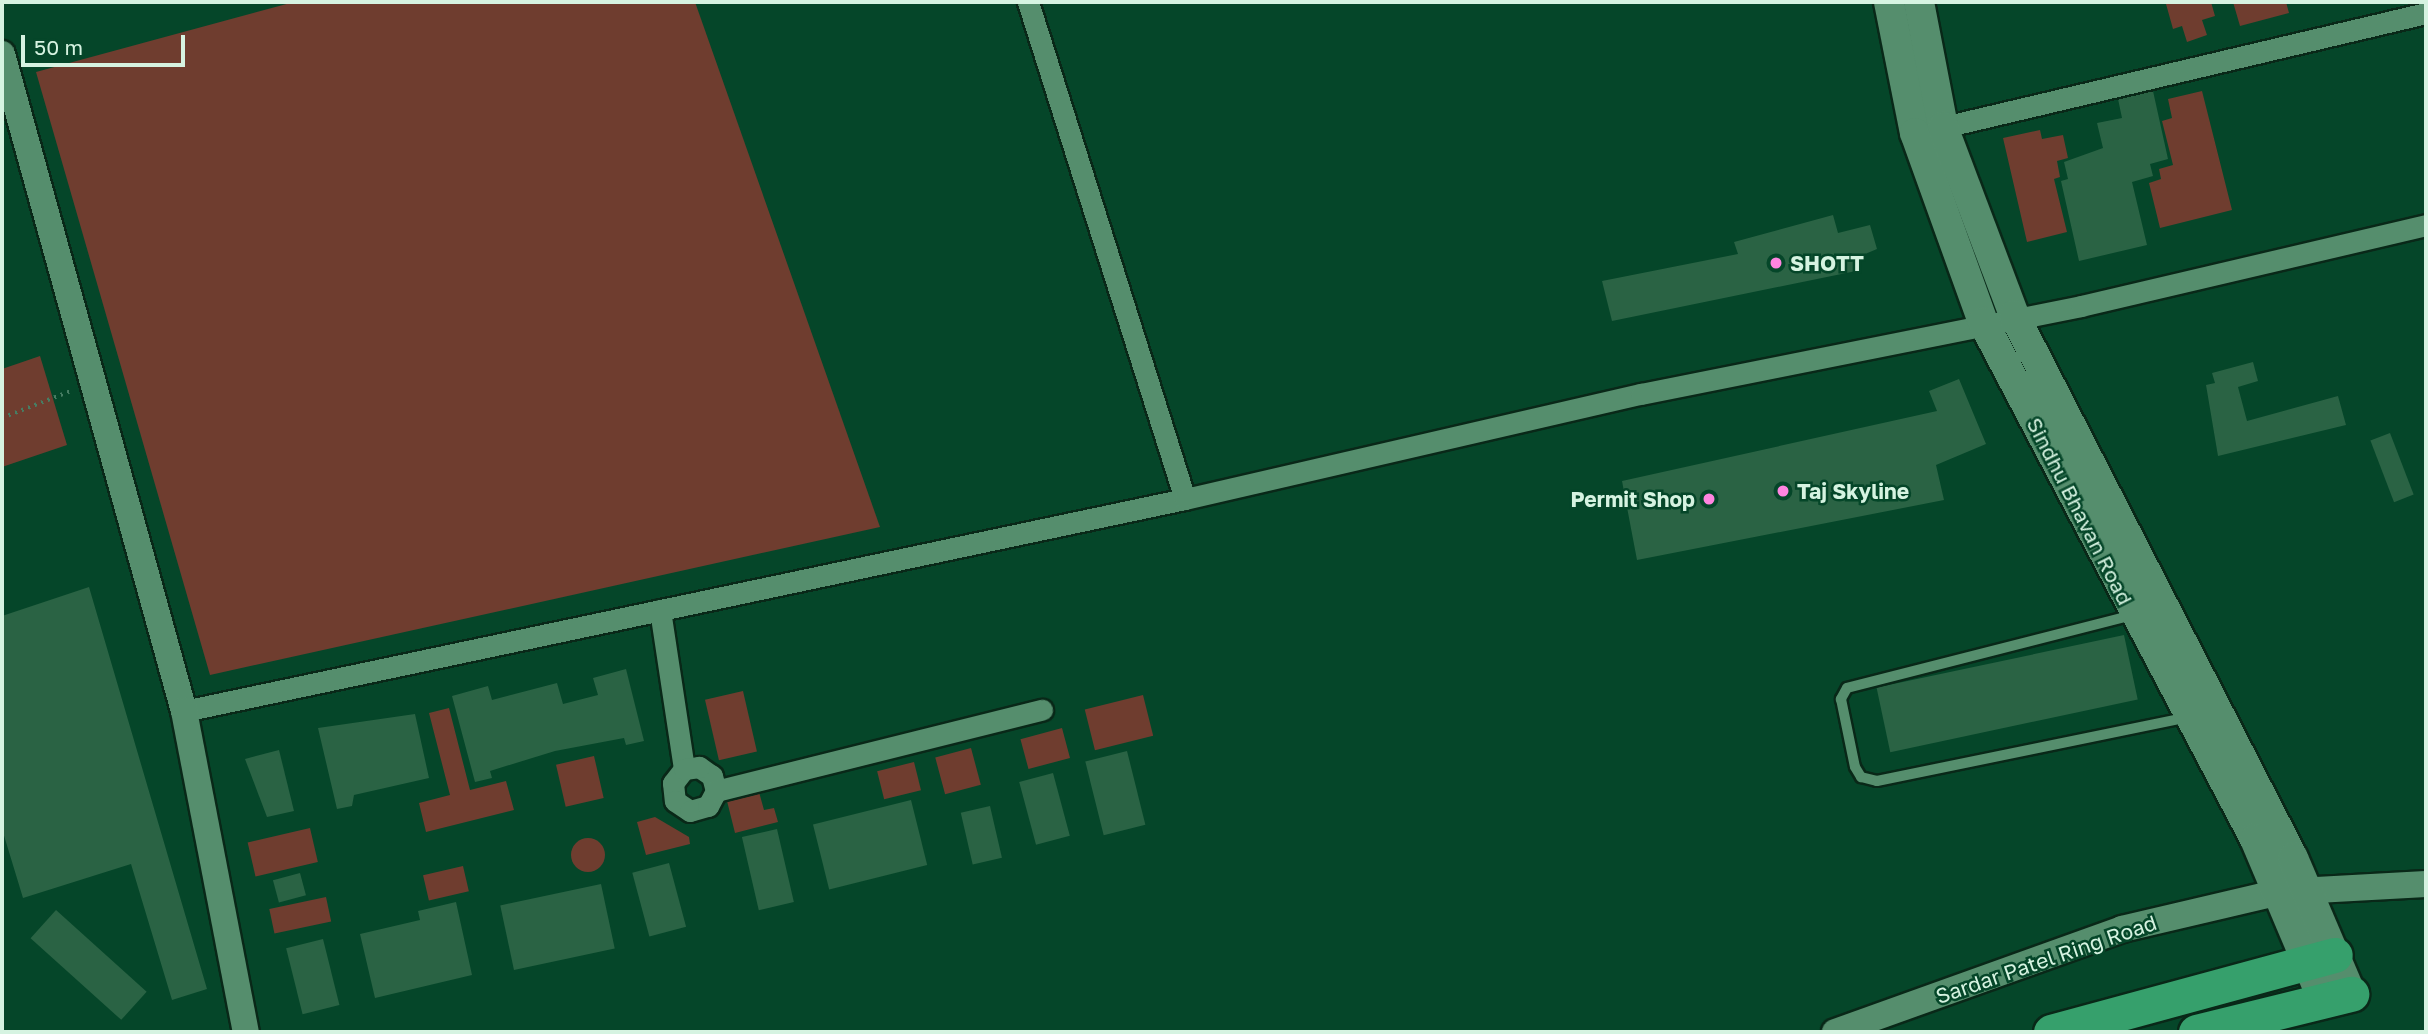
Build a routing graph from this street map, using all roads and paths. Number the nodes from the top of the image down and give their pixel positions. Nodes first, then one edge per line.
1 (1028, 2) edge
2 (1889, 2) edge
3 (1919, 2) edge
4 (2426, 13) edge
5 (2, 54) edge
6 (1929, 130) junction
7 (2426, 225) edge
8 (2014, 315) junction
9 (1983, 322) junction
10 (53, 399) dead end
11 (2, 418) edge
12 (1185, 499) junction
13 (660, 610) junction
14 (2133, 615) junction
15 (1042, 710) dead end
16 (184, 711) junction
17 (2189, 717) junction
18 (684, 769) junction
19 (716, 791) junction
20 (2426, 884) edge
21 (2293, 890) junction
22 (2322, 958) junction
23 (2337, 997) joint
24 (246, 1032) edge
25 (1835, 1032) edge
26 (2051, 1032) edge
27 (2196, 1032) edge

1 - 12 street
2 - 6 main road, Sindhu Bhavan Road
3 - 6 main road, Sindhu Bhavan Road
4 - 6 street
5 - 16 street
6 - 8 main road, Sindhu Bhavan Road
6 - 9 main road, Sindhu Bhavan Road
7 - 8 street
8 - 9 street
8 - 21 main road, Sindhu Bhavan Road
9 - 12 street
9 - 14 main road, Sindhu Bhavan Road
10 - 11 path
12 - 13 street
13 - 16 street
13 - 18 street
14 - 17 main road, Sindhu Bhavan Road
14 - 17 lane
15 - 19 street
16 - 24 street
17 - 21 main road, Sindhu Bhavan Road
18 - 19 street
18 - 19 street
20 - 21 street, Sardar Patel Ring Road
21 - 22 main road, Sindhu Bhavan Road
21 - 25 street, Sardar Patel Ring Road
22 - 23 main road, Sindhu Bhavan Road
22 - 26 highway
23 - 27 highway

